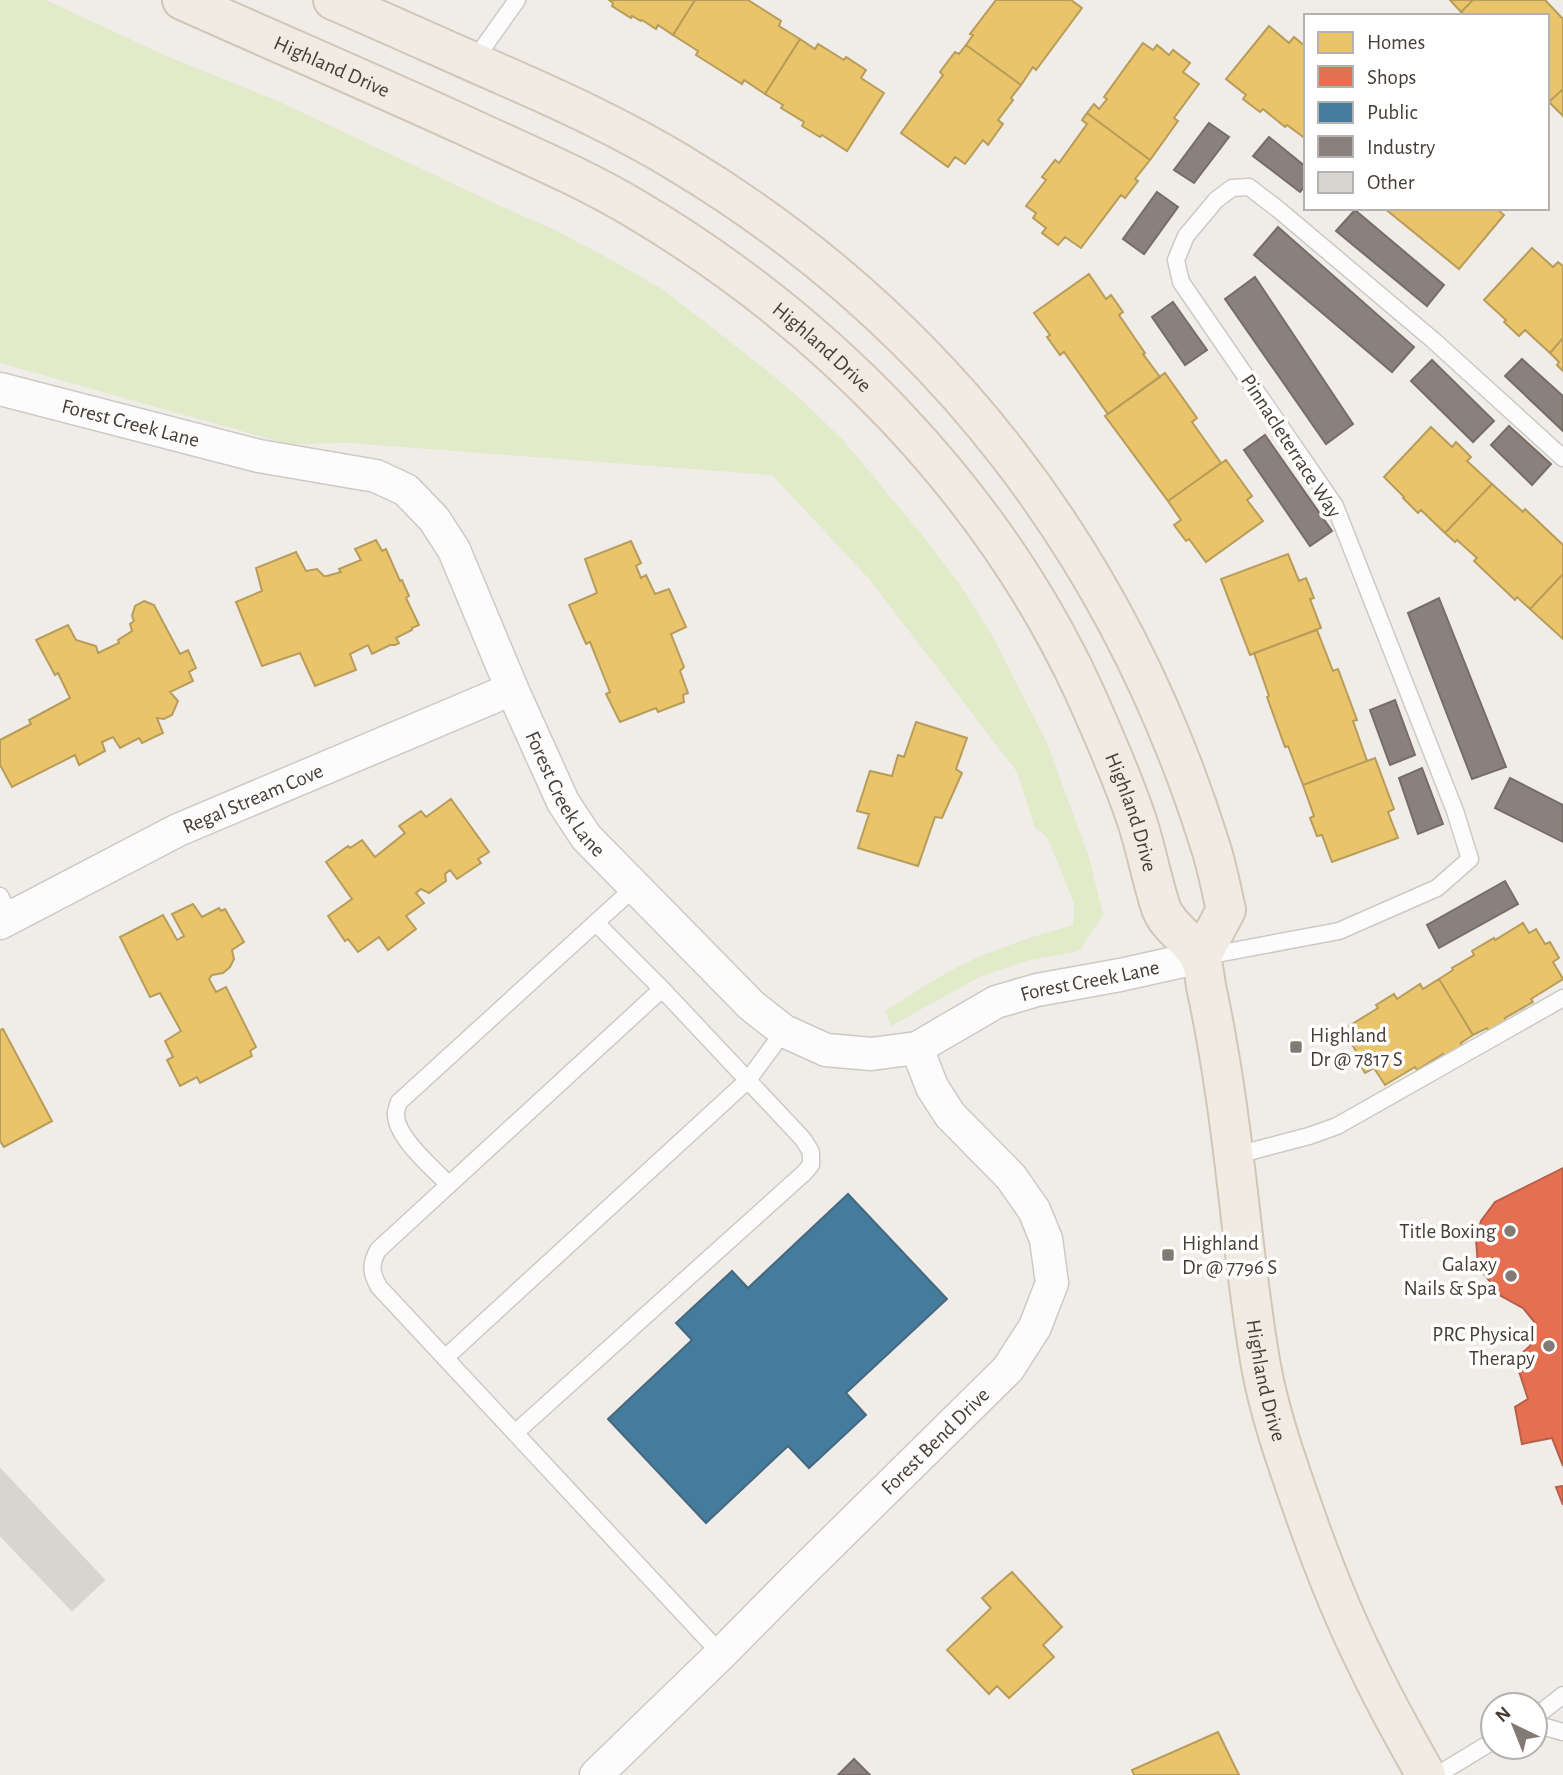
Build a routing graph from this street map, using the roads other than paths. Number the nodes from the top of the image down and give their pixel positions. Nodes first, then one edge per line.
1 (182, 0) edge
2 (333, 0) edge
3 (517, 0) edge
4 (472, 62) junction
5 (0, 389) edge
6 (1563, 458) edge
7 (512, 689) junction
8 (636, 886) junction
9 (4, 912) edge
10 (596, 923) junction
11 (1201, 957) junction
12 (662, 989) junction
13 (1563, 998) edge
14 (784, 1031) junction
15 (917, 1048) junction
16 (748, 1080) junction
17 (1233, 1156) junction
18 (449, 1185) junction
19 (445, 1358) junction
20 (514, 1433) junction
21 (721, 1654) junction
22 (1563, 1695) edge
23 (1549, 1706) edge
24 (1479, 1750) edge
25 (596, 1775) edge
26 (1426, 1775) edge
27 (1437, 1775) edge

1 - 11 main road, Highland Drive
2 - 4 main road
3 - 4 lane
4 - 11 main road
5 - 7 street, Forest Creek Lane
6 - 11 lane, Pinnacleterrace Way
7 - 8 street, Forest Creek Lane
7 - 9 street, Regal Stream Cove
8 - 10 lane
8 - 14 street, Forest Creek Lane
10 - 12 lane
10 - 18 lane
11 - 15 street, Forest Creek Lane
11 - 17 main road, Highland Drive
12 - 16 lane
12 - 18 lane
13 - 17 lane
14 - 15 street, Forest Creek Lane
14 - 16 lane
15 - 21 street, Forest Bend Drive
16 - 19 lane
16 - 20 lane
17 - 26 main road, Highland Drive
18 - 19 lane
19 - 20 lane
20 - 21 lane
21 - 25 street, Forest Bend Drive
22 - 23 lane
24 - 27 lane

